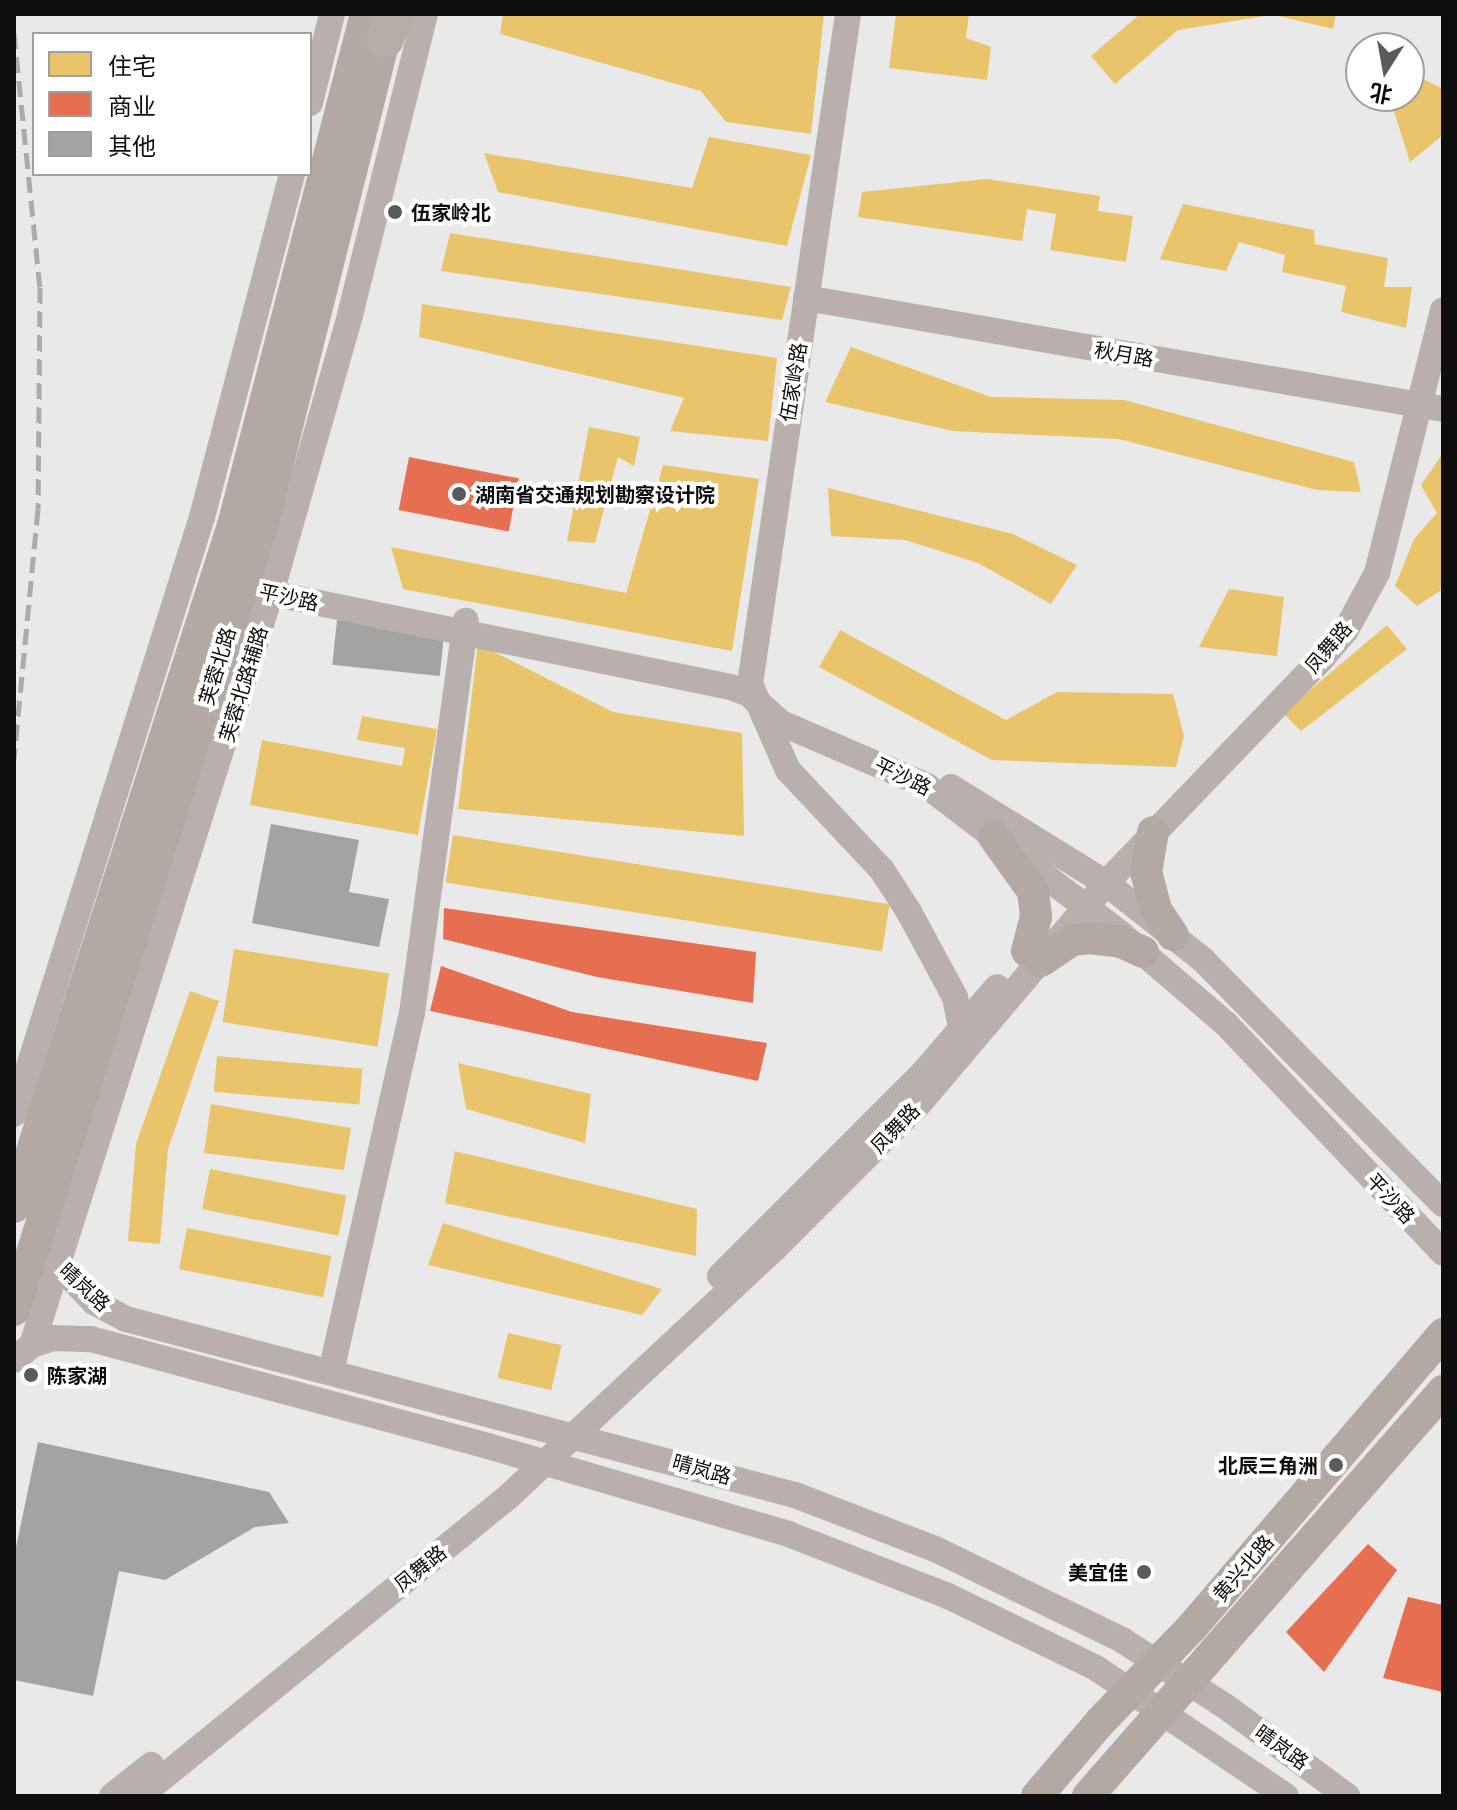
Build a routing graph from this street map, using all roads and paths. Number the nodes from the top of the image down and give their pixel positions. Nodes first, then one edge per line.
1 (332, 14) edge
2 (425, 14) edge
3 (848, 14) edge
4 (378, 24) edge
5 (413, 66) junction
6 (312, 95) edge
7 (291, 176) edge
8 (807, 291) junction
9 (1443, 310) edge
10 (318, 371) junction
11 (1427, 396) edge
12 (1443, 409) edge
13 (245, 581) junction
14 (465, 627) junction
15 (753, 691) junction
16 (1153, 832) junction
17 (994, 837) junction
18 (1099, 878) junction
19 (1078, 901) junction
20 (148, 932) junction
21 (1173, 935) junction
22 (1143, 952) junction
23 (1034, 956) junction
24 (961, 1029) junction
25 (14, 1114) edge
26 (1443, 1204) edge
27 (26, 1215) edge
28 (1443, 1253) edge
29 (56, 1262) junction
30 (14, 1310) edge
31 (1443, 1334) edge
32 (23, 1352) edge
33 (331, 1372) junction
34 (1443, 1391) edge
35 (567, 1433) junction
36 (537, 1460) junction
37 (1157, 1663) junction
38 (1189, 1683) junction
39 (1131, 1689) junction
40 (1164, 1711) junction
41 (112, 1796) edge
42 (140, 1796) edge
43 (1037, 1796) edge
44 (1088, 1796) edge
45 (1286, 1796) edge
46 (1347, 1796) edge

1 - 6 street
2 - 5 street
3 - 8 street, 伍家岭路
4 - 5 street
4 - 10 main road, 芙蓉北路
4 - 13 main road, 芙蓉北路
5 - 10 street
7 - 25 street
8 - 11 street, 秋月路
8 - 15 street, 伍家岭路
9 - 11 street, 凤舞路
10 - 13 main road, 芙蓉北路
11 - 12 street, 秋月路
11 - 16 street, 凤舞路
13 - 14 street, 平沙路
13 - 20 main road, 芙蓉北路
13 - 27 main road, 芙蓉北路
14 - 15 street, 平沙路
14 - 33 street
15 - 17 street, 平沙路
15 - 18 street, 平沙路
15 - 24 street
16 - 18 street, 凤舞路
16 - 21 main road
17 - 19 street, 平沙路
17 - 23 main road
18 - 19 street, 凤舞路
18 - 21 street, 平沙路
19 - 22 street, 平沙路
19 - 23 street, 凤舞路
20 - 27 main road, 芙蓉北路
20 - 29 street
21 - 26 street, 平沙路
22 - 23 main road
22 - 28 street, 平沙路
23 - 24 street, 凤舞路
23 - 35 street, 凤舞路
24 - 35 street, 凤舞路
27 - 29 street, 晴岚路
27 - 30 main road, 芙蓉北路
29 - 32 street
29 - 33 street, 晴岚路
31 - 37 main road, 黄兴北路
32 - 36 street, 晴岚路
33 - 35 street, 晴岚路
34 - 38 main road, 黄兴北路
35 - 36 street, 凤舞路
35 - 37 street, 晴岚路
36 - 39 street, 晴岚路
36 - 41 street, 凤舞路
36 - 42 street, 凤舞路
37 - 38 street, 晴岚路
37 - 39 main road, 黄兴北路
38 - 40 main road, 黄兴北路
38 - 46 street, 晴岚路
39 - 40 street, 晴岚路
39 - 43 main road, 黄兴北路
40 - 44 main road, 黄兴北路
40 - 45 street, 晴岚路

